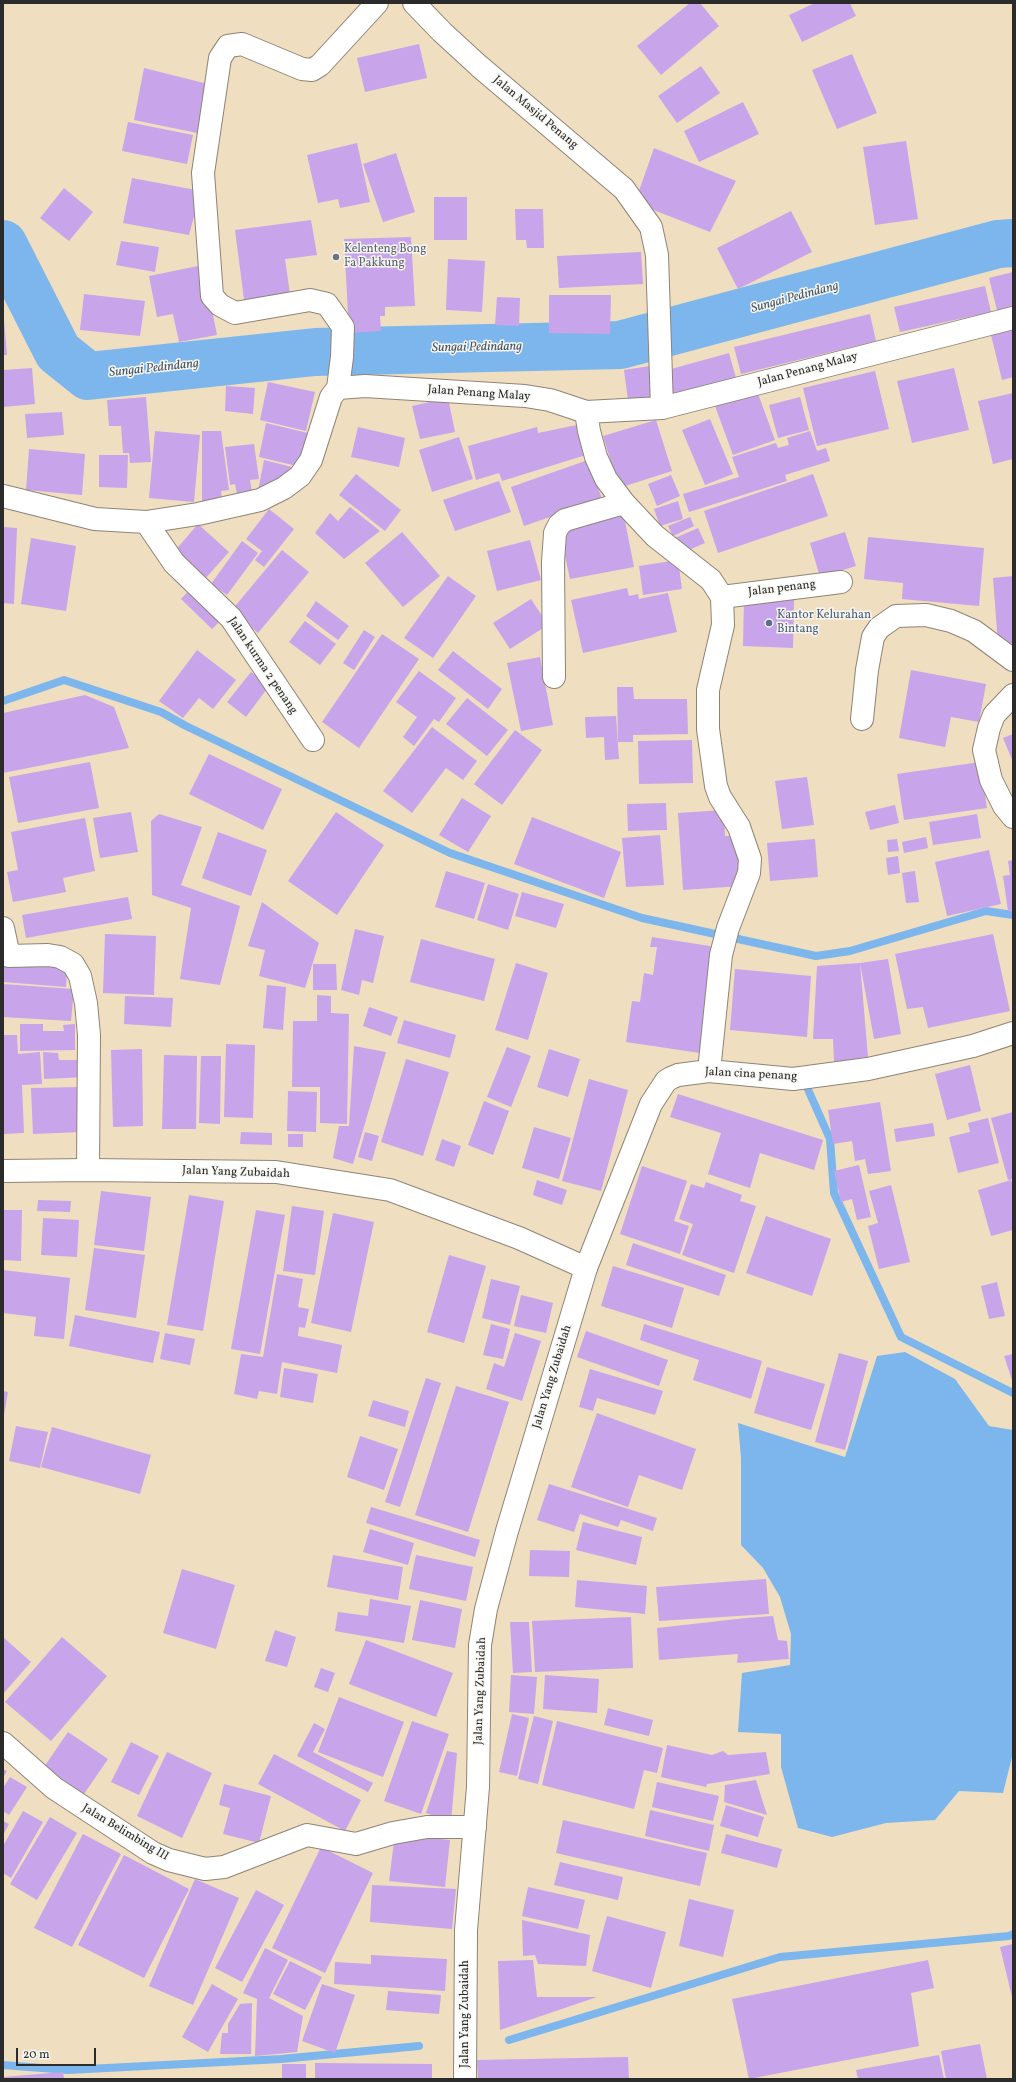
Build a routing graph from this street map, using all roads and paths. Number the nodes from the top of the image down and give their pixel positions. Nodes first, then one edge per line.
1 (377, 3) edge
2 (414, 3) edge
3 (1013, 318) edge
4 (338, 388) junction
5 (662, 408) junction
6 (586, 412) junction
7 (3, 496) edge
8 (624, 503) junction
9 (146, 522) junction
10 (841, 582) dead end
11 (722, 597) junction
12 (1013, 660) edge
13 (554, 677) dead end
14 (1013, 695) edge
15 (862, 719) dead end
16 (312, 740) dead end
17 (1013, 817) edge
18 (3, 928) edge
19 (1013, 1033) edge
20 (709, 1071) junction
21 (88, 1170) junction
22 (3, 1172) edge
23 (586, 1268) junction
24 (3, 1743) edge
25 (475, 1827) junction
26 (465, 2079) edge

1 - 4 street
2 - 5 street, Jalan Masjid Penang
3 - 5 street, Jalan Penang Malay
4 - 6 street, Jalan Penang Malay
4 - 9 street
5 - 6 street, Jalan Penang Malay
6 - 8 street
7 - 9 street
8 - 11 street
8 - 13 street
9 - 16 street, Jalan kurma 2 penang
10 - 11 street, Jalan penang
11 - 20 street
12 - 15 street
14 - 17 street
18 - 21 street
19 - 20 street, Jalan cina penang
20 - 23 street, Jalan cina penang
21 - 22 street, Jalan Yang Zubaidah
21 - 23 street, Jalan Yang Zubaidah
23 - 25 street, Jalan Yang Zubaidah
24 - 25 street, Jalan Belimbing III
25 - 26 street, Jalan Yang Zubaidah

